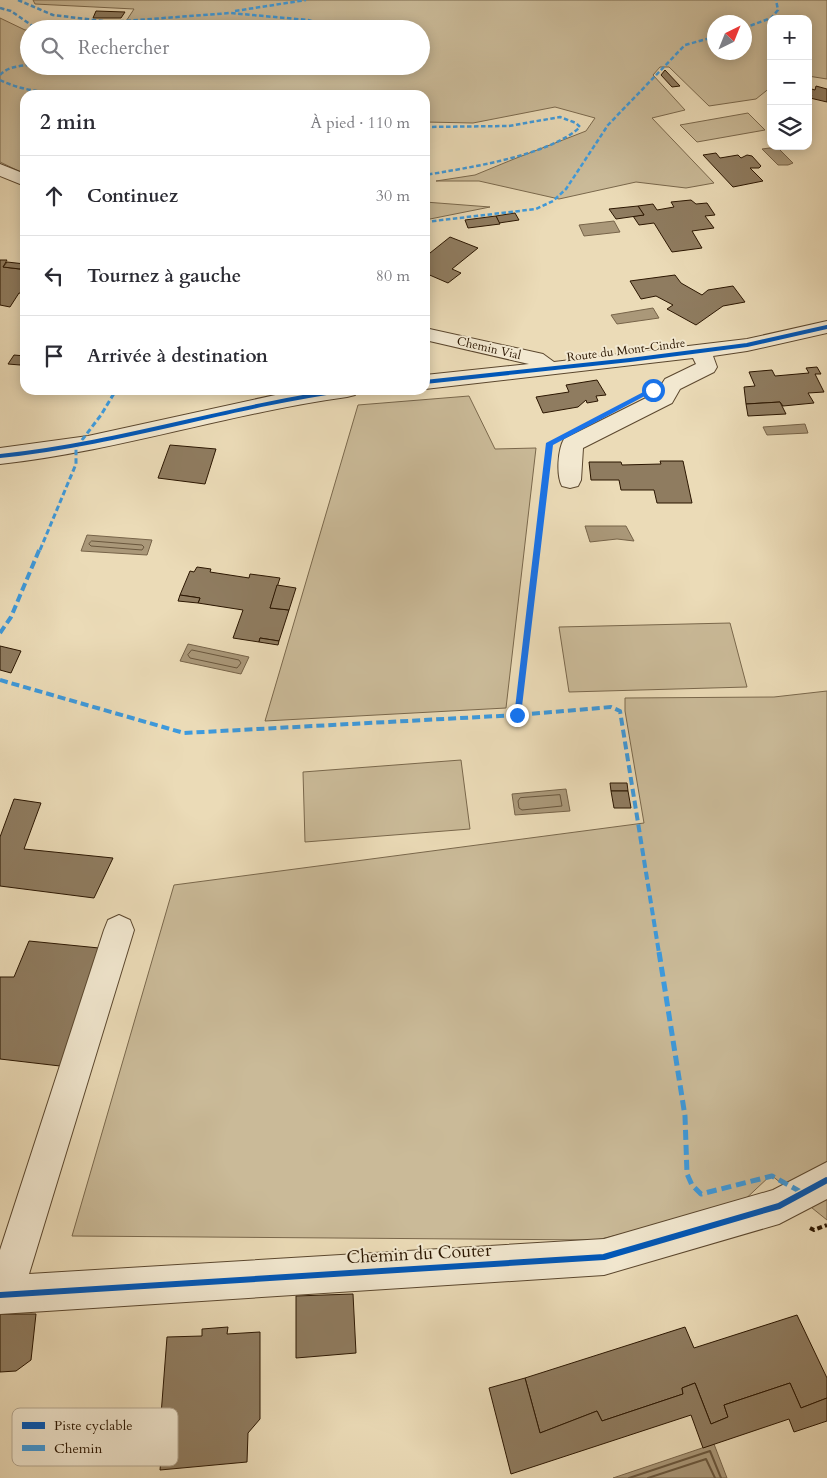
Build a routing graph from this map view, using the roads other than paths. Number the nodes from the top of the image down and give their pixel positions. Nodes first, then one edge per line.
1 (0, 169) edge
2 (20, 179) edge
3 (827, 327) edge
4 (430, 335) edge
5 (701, 351) junction
6 (549, 369) junction
7 (430, 381) edge
8 (317, 395) edge
9 (0, 456) edge
10 (570, 480) dead end
11 (120, 930) dead end
12 (827, 1180) edge
13 (2, 1295) edge

1 - 2 street
3 - 5 street, Route du Mont-Cindre
4 - 6 street, Chemin Vial
5 - 6 street, Route du Mont-Cindre
5 - 10 street
6 - 7 street, Route du Mont-Cindre
8 - 9 street
11 - 13 street
12 - 13 street, Chemin du Couter

